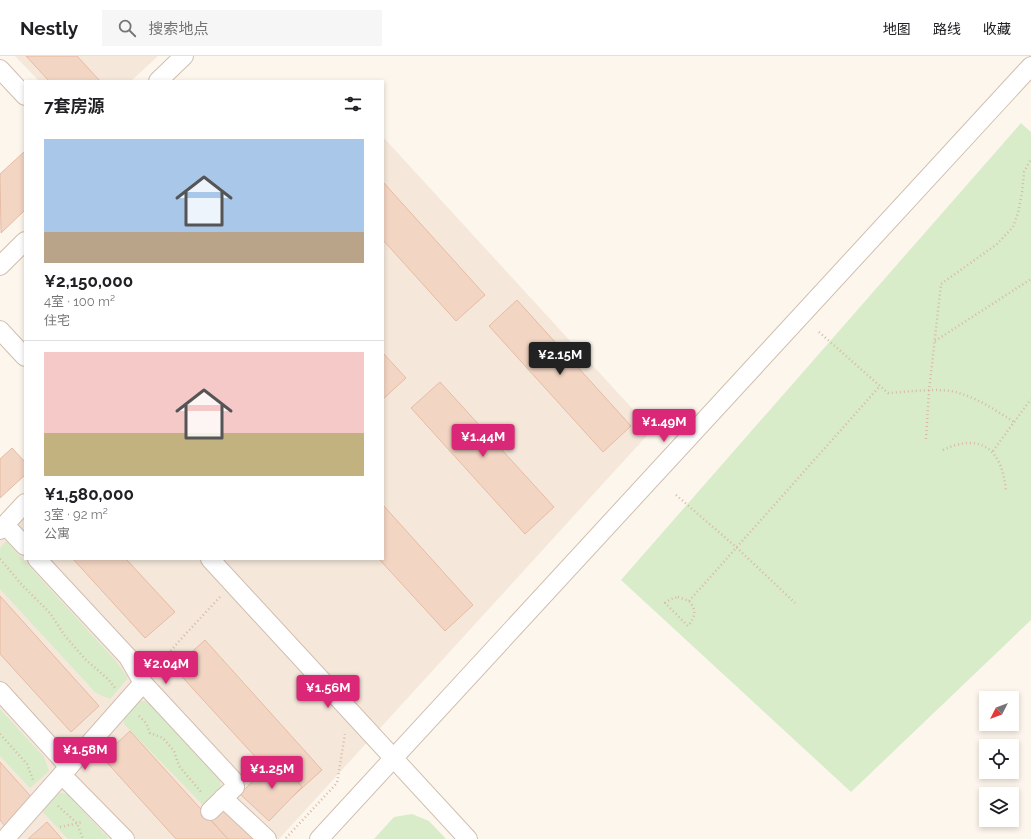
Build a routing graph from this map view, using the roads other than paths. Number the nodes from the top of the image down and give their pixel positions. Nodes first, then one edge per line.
1 (184, 56) edge
2 (1031, 66) edge
3 (0, 70) edge
4 (159, 80) edge
5 (24, 95) edge
6 (24, 242) edge
7 (0, 266) edge
8 (0, 330) edge
9 (24, 356) edge
10 (24, 504) edge
11 (2, 527) edge
12 (24, 545) edge
13 (38, 560) edge
14 (211, 560) edge
15 (143, 683) junction
16 (0, 691) edge
17 (393, 758) junction
18 (65, 771) junction
19 (5, 839) edge
20 (125, 839) edge
21 (267, 839) edge
22 (319, 839) edge
23 (468, 839) edge

1 - 4 street
2 - 17 street
3 - 5 street
6 - 7 street
8 - 9 street
10 - 11 street
11 - 12 street
13 - 15 street
14 - 17 street
15 - 18 street
15 - 21 street
16 - 18 street
17 - 22 street
17 - 23 street
18 - 19 street
18 - 20 street

